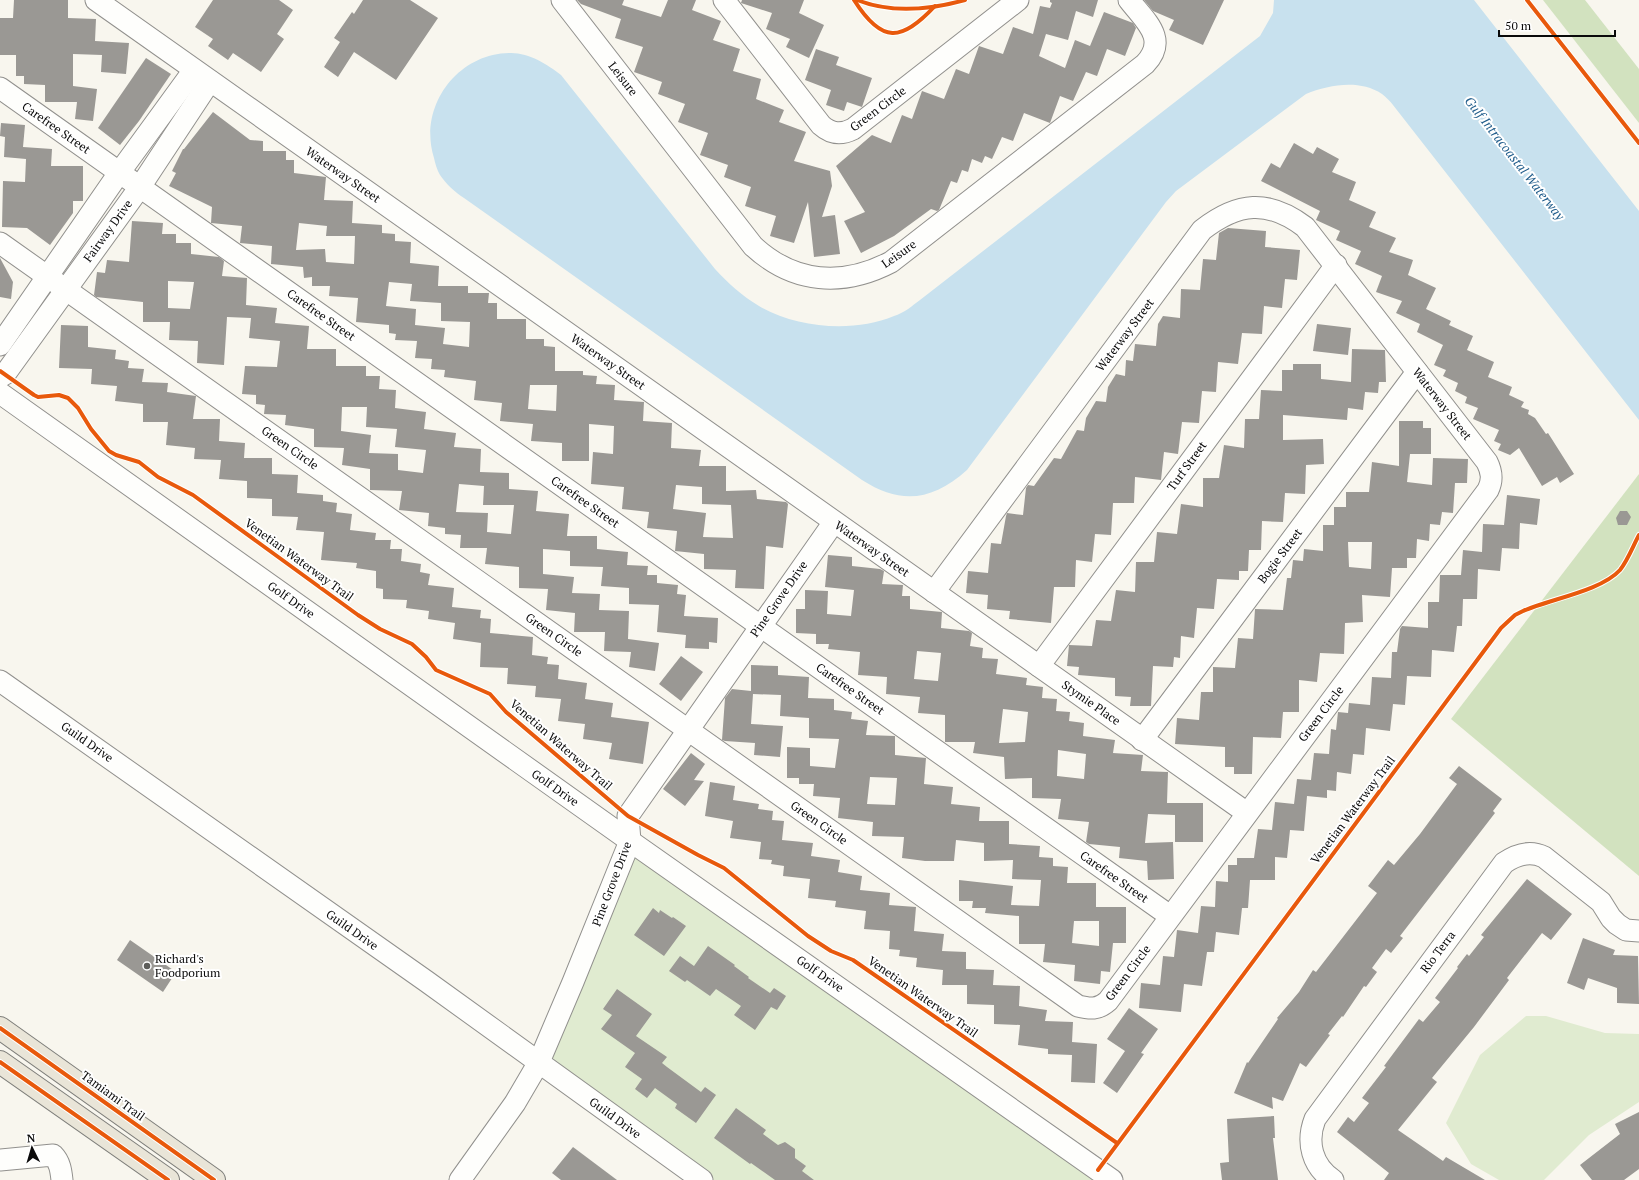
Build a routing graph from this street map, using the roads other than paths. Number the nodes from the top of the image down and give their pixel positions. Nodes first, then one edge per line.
1 (96, 0) edge
2 (562, 0) edge
3 (724, 0) edge
4 (1018, 0) edge
5 (1129, 0) edge
6 (202, 76) junction
7 (0, 88) edge
8 (119, 172) junction
9 (140, 187) junction
10 (0, 242) edge
11 (1336, 265) junction
12 (47, 276) junction
13 (66, 289) junction
14 (0, 345) edge
15 (1417, 372) junction
16 (0, 377) edge
17 (0, 393) edge
18 (1491, 474) joint
19 (834, 522) junction
20 (934, 592) junction
21 (760, 626) junction
22 (1039, 666) junction
23 (0, 681) edge
24 (687, 730) junction
25 (1142, 740) junction
26 (1247, 814) junction
27 (630, 841) junction
28 (1170, 916) junction
29 (1639, 931) edge
30 (0, 1028) edge
31 (0, 1062) edge
32 (538, 1062) junction
33 (0, 1160) edge
34 (62, 1180) edge
35 (168, 1180) edge
36 (214, 1180) edge
37 (460, 1180) edge
38 (702, 1180) edge
39 (1112, 1180) edge
40 (1333, 1180) edge

1 - 6 street, Waterway Street
2 - 5 street, Leisure
3 - 4 street, Green Circle
6 - 8 street
6 - 9 street, Fairway Drive
6 - 19 street, Waterway Street
7 - 8 street, Carefree Street
8 - 9 street, Carefree Street
8 - 12 street
9 - 13 street, Fairway Drive
9 - 21 street, Carefree Street
10 - 12 street, Green Circle
11 - 15 street, Waterway Street
11 - 20 street, Waterway Street
11 - 22 street, Turf Street
12 - 13 street, Green Circle
12 - 14 street
13 - 16 street, Fairway Drive
13 - 24 street, Green Circle
15 - 18 street, Waterway Street
15 - 25 street, Bogie Street
17 - 27 street, Golf Drive
18 - 26 street, Green Circle
19 - 20 street, Waterway Street
19 - 21 street, Pine Grove Drive
20 - 22 street, Stymie Place
21 - 24 street, Pine Grove Drive
21 - 28 street, Carefree Street
22 - 25 street, Stymie Place
23 - 32 street, Guild Drive
24 - 27 street, Pine Grove Drive
24 - 28 street, Green Circle
25 - 26 street, Stymie Place
26 - 28 street, Green Circle
27 - 32 street, Pine Grove Drive
27 - 39 street, Golf Drive
29 - 40 street, Rio Terra
30 - 36 main road, Tamiami Trail
31 - 35 main road
32 - 37 street, Pine Grove Drive
32 - 38 street, Guild Drive
33 - 34 street

